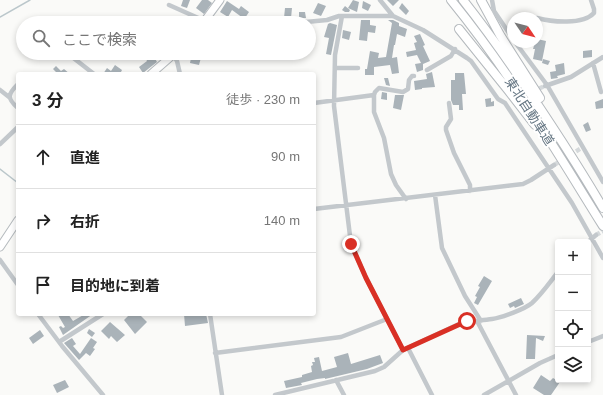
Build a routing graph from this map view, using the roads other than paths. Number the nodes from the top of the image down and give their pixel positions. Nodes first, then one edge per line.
1 (220, 0) edge
2 (380, 0) edge
3 (451, 0) edge
4 (463, 0) edge
5 (481, 0) edge
6 (492, 0) edge
7 (591, 0) edge
8 (169, 4) dead end
9 (192, 16) edge
10 (208, 16) edge
11 (342, 16) junction
12 (393, 16) junction
13 (316, 20) edge
14 (543, 20) edge
15 (459, 29) dead end
16 (507, 29) edge
17 (519, 48) edge
18 (455, 50) junction
19 (603, 57) edge
20 (76, 60) edge
21 (167, 60) edge
22 (177, 60) edge
23 (593, 63) junction
24 (335, 68) junction
25 (358, 68) dead end
26 (427, 70) dead end
27 (91, 72) edge
28 (153, 72) edge
29 (180, 72) edge
30 (414, 76) dead end
31 (16, 86) edge
32 (546, 86) junction
33 (0, 90) edge
34 (601, 92) dead end
35 (374, 95) junction
36 (9, 98) junction
37 (334, 100) junction
38 (316, 103) edge
39 (449, 103) dead end
40 (16, 106) edge
41 (16, 129) edge
42 (0, 144) edge
43 (577, 164) junction
44 (551, 167) junction
45 (574, 179) junction
46 (603, 182) edge
47 (470, 191) junction
48 (435, 195) junction
49 (406, 199) junction
50 (347, 206) junction
51 (603, 208) edge
52 (316, 209) edge
53 (16, 223) edge
54 (603, 226) edge
55 (594, 237) junction
56 (591, 240) edge
57 (0, 247) edge
58 (603, 258) edge
59 (0, 260) edge
60 (556, 275) edge
61 (16, 282) edge
62 (40, 316) edge
63 (99, 316) edge
64 (210, 316) edge
65 (387, 319) junction
66 (479, 321) junction
67 (603, 336) edge
68 (591, 341) edge
69 (59, 342) junction
70 (406, 349) junction
71 (215, 353) junction
72 (555, 356) edge
73 (336, 380) junction
74 (509, 381) junction
75 (103, 395) edge
76 (222, 395) edge
77 (274, 395) edge
78 (344, 395) edge
79 (432, 395) edge
80 (484, 395) edge
81 (516, 395) edge

1 - 10 main road
2 - 12 street
3 - 45 highway, 東北自動車道
4 - 43 highway, 東北自動車道
5 - 43 highway
6 - 16 street
7 - 14 street
8 - 9 street
11 - 12 street
11 - 13 street
11 - 24 street
12 - 18 street
15 - 45 highway
17 - 32 street
18 - 26 street
18 - 44 street
19 - 23 street
20 - 27 street
21 - 28 main road
22 - 29 street
23 - 32 street
23 - 34 street
24 - 25 street
24 - 37 street
30 - 35 street
31 - 36 street
32 - 46 street
33 - 36 street
35 - 37 street
35 - 49 street
36 - 40 street
37 - 38 street
37 - 50 street
39 - 47 street
41 - 42 street
43 - 51 highway, 東北自動車道
44 - 47 street
44 - 55 street
45 - 54 highway, 東北自動車道
47 - 48 street
48 - 49 street
48 - 66 street
49 - 50 street
50 - 52 street
50 - 65 street
53 - 57 main road
55 - 56 street
55 - 58 street
59 - 61 street
60 - 66 street
62 - 69 street
63 - 69 street
64 - 71 street
65 - 70 street
65 - 71 street
66 - 70 street
66 - 74 street
67 - 68 street
69 - 75 street
70 - 73 street
70 - 79 street
71 - 76 street
72 - 74 street
73 - 77 street
73 - 78 street
74 - 80 street
74 - 81 street

